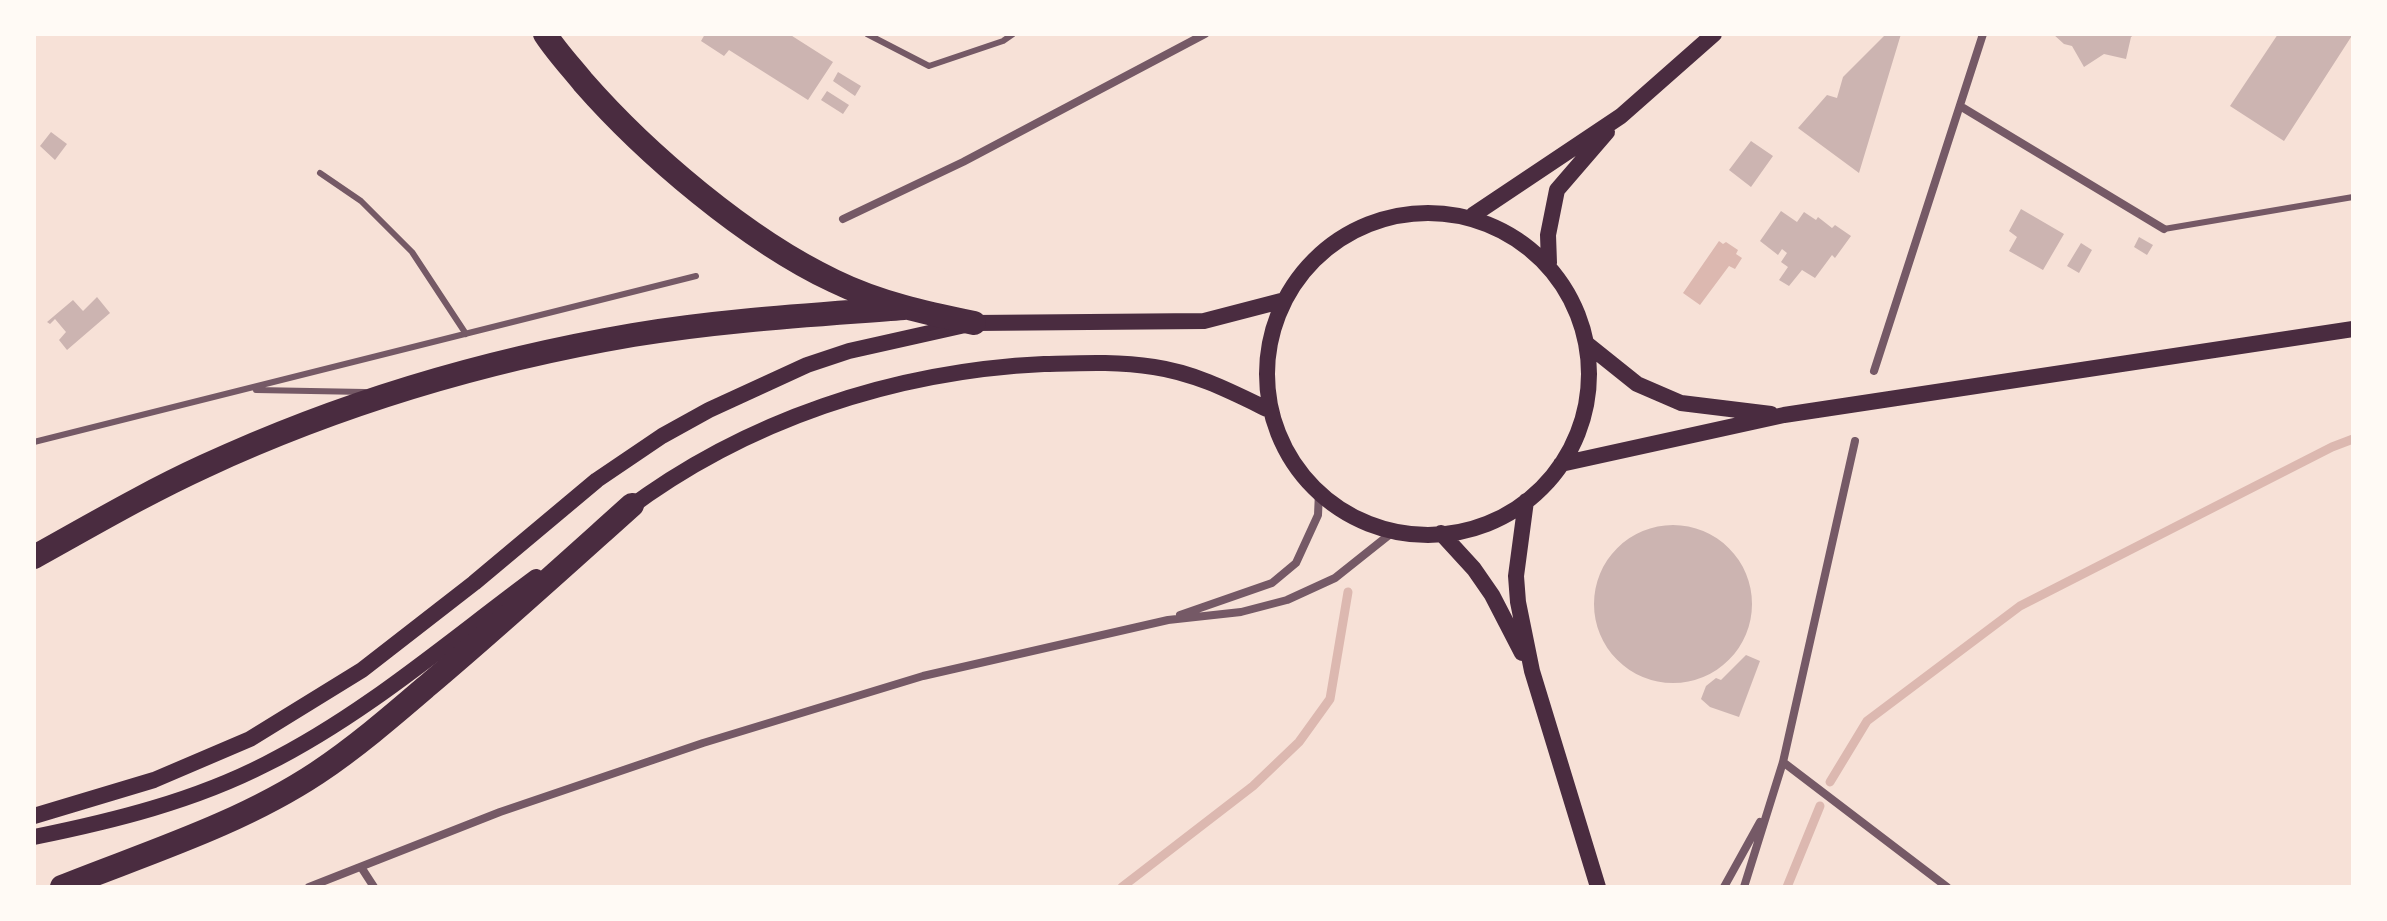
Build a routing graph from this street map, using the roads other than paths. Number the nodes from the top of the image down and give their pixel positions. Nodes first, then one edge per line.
1 (545, 34) edge
2 (867, 34) edge
3 (1013, 34) edge
4 (1205, 34) edge
5 (1714, 34) edge
6 (1983, 34) edge
7 (1960, 106) junction
8 (1621, 116) junction
9 (320, 173) dead end
10 (2353, 197) edge
11 (1473, 215) junction
12 (843, 219) dead end
13 (2164, 229) joint
14 (1549, 263) junction
15 (696, 276) dead end
16 (1281, 301) junction
17 (904, 308) junction
18 (974, 323) junction
19 (2353, 329) edge
20 (466, 334) junction
21 (1587, 344) junction
22 (1874, 371) dead end
23 (245, 389) junction
24 (396, 393) junction
25 (1267, 409) junction
26 (1784, 415) junction
27 (1855, 441) dead end
28 (34, 442) edge
29 (1561, 464) junction
30 (1319, 492) junction
31 (1526, 501) junction
32 (632, 505) junction
33 (1441, 533) junction
34 (1389, 535) junction
35 (34, 557) edge
36 (1168, 620) junction
37 (1532, 671) junction
38 (1783, 762) junction
39 (1770, 803) junction
40 (34, 816) edge
41 (34, 837) edge
42 (361, 867) junction
43 (62, 887) edge
44 (309, 887) edge
45 (374, 887) edge
46 (1598, 887) edge
47 (1724, 887) edge
48 (1744, 887) edge
49 (1947, 887) edge

1 - 17 highway
2 - 3 lane
4 - 12 street
5 - 8 main road
6 - 7 street
7 - 13 street
7 - 22 street
8 - 11 main road
8 - 14 main road
9 - 20 lane
10 - 13 lane
11 - 14 main road
11 - 16 main road
14 - 21 main road
15 - 20 lane
16 - 18 main road
16 - 25 main road
17 - 18 highway
17 - 24 highway
18 - 40 main road
19 - 26 main road
20 - 23 lane
21 - 26 main road
21 - 29 main road
23 - 24 lane
23 - 28 lane
24 - 35 highway
25 - 30 main road
25 - 32 main road
26 - 29 main road
27 - 38 street
29 - 31 main road
30 - 34 main road
30 - 36 street
31 - 33 main road
31 - 37 main road
32 - 41 main road
32 - 43 highway
33 - 34 main road
33 - 37 main road
34 - 36 street
36 - 42 street
37 - 46 main road
38 - 39 street
38 - 49 street
39 - 47 street
39 - 48 street
42 - 44 street
42 - 45 street

